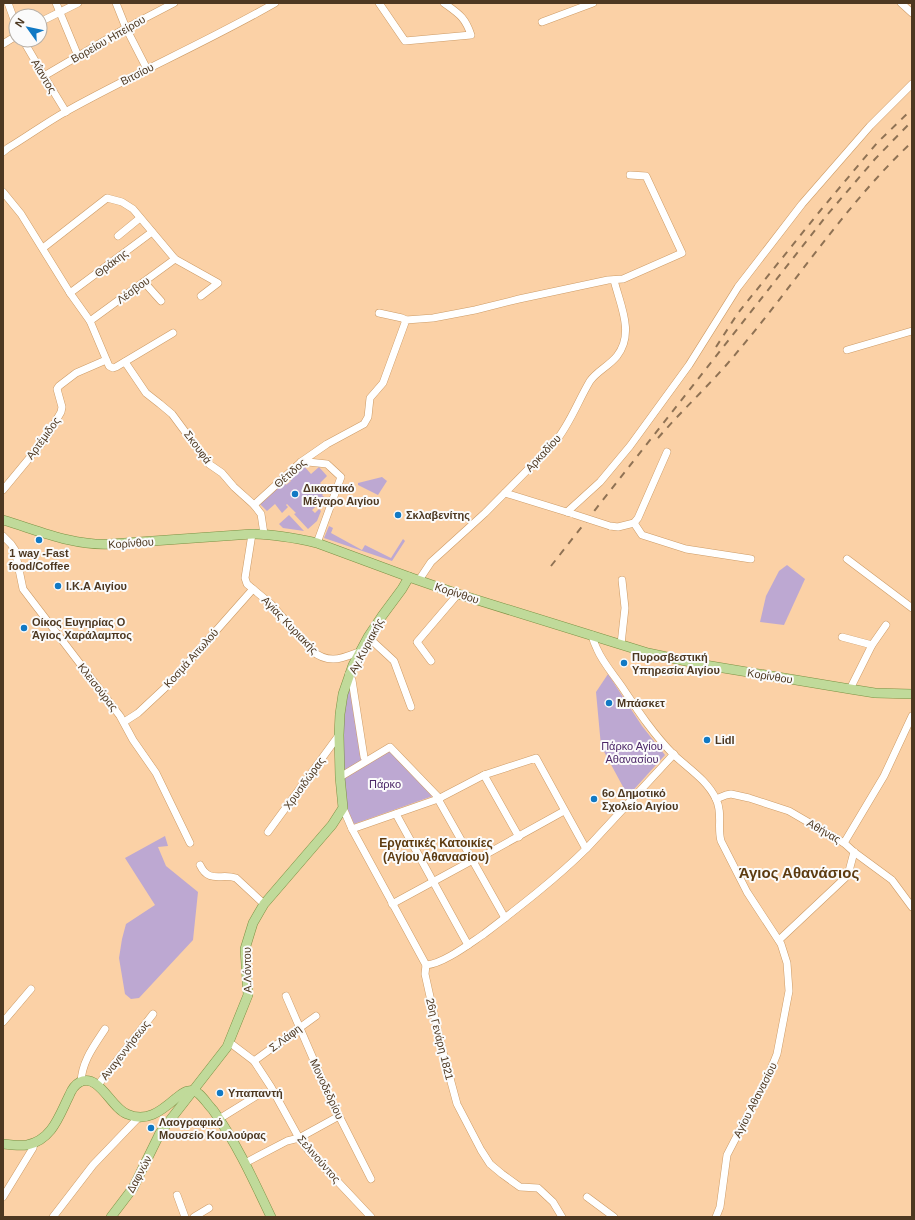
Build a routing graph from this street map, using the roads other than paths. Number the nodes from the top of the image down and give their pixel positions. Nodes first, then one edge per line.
1 (56, 3) edge
2 (78, 3) edge
3 (116, 3) edge
4 (174, 3) edge
5 (275, 3) edge
6 (379, 3) edge
7 (444, 3) edge
8 (593, 3) edge
9 (900, 3) edge
10 (59, 12) junction
11 (912, 13) edge
12 (48, 17) edge
13 (542, 22) dead end
14 (126, 28) junction
15 (28, 48) edge
16 (78, 56) junction
17 (147, 69) junction
18 (44, 76) junction
19 (912, 84) edge
20 (66, 112) junction
21 (3, 152) edge
22 (630, 175) dead end
23 (3, 192) edge
24 (140, 218) junction
25 (152, 232) junction
26 (118, 236) dead end
27 (43, 248) junction
28 (175, 259) junction
29 (614, 280) junction
30 (144, 282) junction
31 (70, 293) junction
32 (201, 296) dead end
33 (161, 301) dead end
34 (379, 313) dead end
35 (406, 320) junction
36 (90, 321) junction
37 (912, 331) edge
38 (173, 333) dead end
39 (847, 350) dead end
40 (106, 360) junction
41 (125, 362) junction
42 (667, 452) dead end
43 (301, 462) junction
44 (3, 490) edge
45 (505, 494) junction
46 (254, 505) junction
47 (570, 513) junction
48 (3, 520) edge
49 (634, 523) junction
50 (252, 534) junction
51 (264, 534) junction
52 (3, 536) edge
53 (316, 543) junction
54 (751, 559) dead end
55 (847, 559) dead end
56 (409, 577) junction
57 (419, 580) junction
58 (622, 580) dead end
59 (253, 589) junction
60 (458, 594) junction
61 (912, 608) edge
62 (886, 625) dead end
63 (592, 635) junction
64 (368, 636) junction
65 (842, 637) dead end
66 (621, 644) junction
67 (872, 645) junction
68 (361, 651) junction
69 (431, 661) dead end
70 (350, 674) junction
71 (850, 689) junction
72 (912, 693) edge
73 (411, 708) dead end
74 (912, 716) edge
75 (124, 722) junction
76 (339, 735) junction
77 (674, 754) junction
78 (364, 758) dead end
79 (484, 775) junction
80 (340, 777) junction
81 (439, 799) junction
82 (716, 799) junction
83 (343, 808) junction
84 (564, 811) junction
85 (396, 814) junction
86 (352, 829) junction
87 (268, 832) dead end
88 (519, 837) junction
89 (190, 842) dead end
90 (844, 843) junction
91 (586, 849) junction
92 (854, 852) junction
93 (474, 860) junction
94 (200, 865) dead end
95 (434, 881) junction
96 (264, 904) junction
97 (392, 904) junction
98 (912, 907) edge
99 (505, 918) junction
100 (779, 940) junction
101 (468, 945) junction
102 (426, 965) junction
103 (30, 989) dead end
104 (286, 996) dead end
105 (153, 1014) dead end
106 (316, 1016) dead end
107 (3, 1022) edge
108 (299, 1028) junction
109 (105, 1029) dead end
110 (229, 1042) junction
111 (254, 1061) junction
112 (81, 1082) junction
113 (98, 1086) junction
114 (193, 1091) junction
115 (261, 1093) dead end
116 (339, 1116) junction
117 (139, 1117) junction
118 (219, 1119) junction
119 (299, 1138) junction
120 (34, 1143) junction
121 (3, 1144) edge
122 (244, 1163) junction
123 (371, 1179) dead end
124 (177, 1194) dead end
125 (3, 1197) edge
126 (588, 1197) dead end
127 (209, 1208) dead end
128 (52, 1217) edge
129 (111, 1217) edge
130 (185, 1217) edge
131 (194, 1217) edge
132 (271, 1217) edge
133 (371, 1217) edge
134 (562, 1217) edge
135 (614, 1217) edge
136 (716, 1217) edge

1 - 10 street
2 - 10 street
3 - 14 street
4 - 14 street, Βορείου Ηπείρου
5 - 17 street, Βιτσίου
6 - 7 street
8 - 13 street
9 - 11 street
10 - 12 street
10 - 16 street
14 - 16 street, Βορείου Ηπείρου
14 - 17 street
15 - 18 street, Αΐαντος
16 - 18 street, Βορείου Ηπείρου
17 - 20 street, Βιτσίου
18 - 20 street, Αΐαντος
19 - 47 street
20 - 21 street, Βιτσίου
22 - 29 street
23 - 27 street
24 - 25 street
24 - 26 street
24 - 27 street
25 - 28 street
25 - 31 street, Θράκης
27 - 31 street
28 - 30 street, Λέσβου
28 - 32 street
29 - 35 street
29 - 45 street, Αρκαδίου
30 - 33 street
30 - 36 street, Λέσβου
31 - 36 street
34 - 35 street
35 - 43 street, Θέτιδος
36 - 40 street
37 - 39 street
38 - 41 street
40 - 41 street
40 - 44 street, Αρτέμιδος
41 - 46 street, Σκουφά
42 - 49 street
43 - 46 street, Θέτιδος
43 - 53 street
45 - 47 street
45 - 57 street, Αρκαδίου
46 - 51 street, Σκουφά
47 - 49 street, bridge
48 - 50 main road, Κορίνθου
49 - 54 street
50 - 51 main road, Κορίνθου
50 - 59 street, Αγίας Κυριακής
51 - 53 main road, Κορίνθου
52 - 75 street, Κλεισούρας
53 - 56 main road, Κορίνθου
55 - 61 street
56 - 57 main road, Κορίνθου
56 - 64 main road, Αγ.Κυριακής
57 - 60 main road, Κορίνθου
58 - 66 street
59 - 68 street, Αγίας Κυριακής
59 - 75 street, Κοσμά Αιτωλού
60 - 63 main road, Κορίνθου
60 - 69 street
62 - 67 street
63 - 66 main road, Κορίνθου
63 - 77 street, Αγίου Αθανασίου
64 - 68 main road, Αγ.Κυριακής
64 - 73 street
65 - 67 street
66 - 71 main road, Κορίνθου
67 - 71 street
68 - 70 main road, Αγ.Κυριακής
70 - 76 main road, Αγ.Κυριακής
70 - 78 street
71 - 72 main road, Κορίνθου
74 - 90 street
75 - 89 street, Κλεισούρας
76 - 80 main road, Αγ.Κυριακής
76 - 87 street, Χρυσιδώρας
77 - 82 street, Αγίου Αθανασίου
77 - 91 street
79 - 81 street
79 - 84 street
79 - 88 street
80 - 81 street
80 - 83 main road, Αγ.Κυριακής
81 - 85 street
81 - 93 street
82 - 90 street, Αθήνας
82 - 100 street, Αγίου Αθανασίου
83 - 86 street, 26η Γενάρη 1821
83 - 96 main road, Α.Λόντου
84 - 88 street
84 - 91 street
85 - 86 street
85 - 95 street
86 - 97 street, 26η Γενάρη 1821
88 - 93 street
90 - 92 street, Αθήνας
91 - 99 street
92 - 98 street, Αθήνας
92 - 100 street
93 - 95 street
93 - 99 street
94 - 96 street
95 - 97 street
95 - 101 street
96 - 110 main road, Α.Λόντου
97 - 102 street, 26η Γενάρη 1821
99 - 101 street
100 - 136 street, Αγίου Αθανασίου
101 - 102 street
102 - 134 street, 26η Γενάρη 1821
103 - 107 street
104 - 108 street, Μονοδεδρίου
105 - 113 street, Αναγεννήσεως
106 - 108 street, Σ.Λάφη
108 - 111 street, Σ.Λάφη
108 - 116 street, Μονοδεδρίου
109 - 112 street
110 - 111 street, Σελινούντος
110 - 114 main road, Α.Λόντου
111 - 119 street, Σελινούντος
112 - 113 main road
112 - 120 main road
113 - 117 main road
114 - 117 main road
114 - 118 main road
114 - 129 main road, Δαφνών
115 - 118 street
116 - 119 street
116 - 123 street, Μονοδεδρίου
117 - 128 street
118 - 122 main road
119 - 122 street
119 - 133 street, Σελινούντος
120 - 121 main road
120 - 125 street
122 - 132 main road
124 - 130 street
126 - 135 street
127 - 131 street

